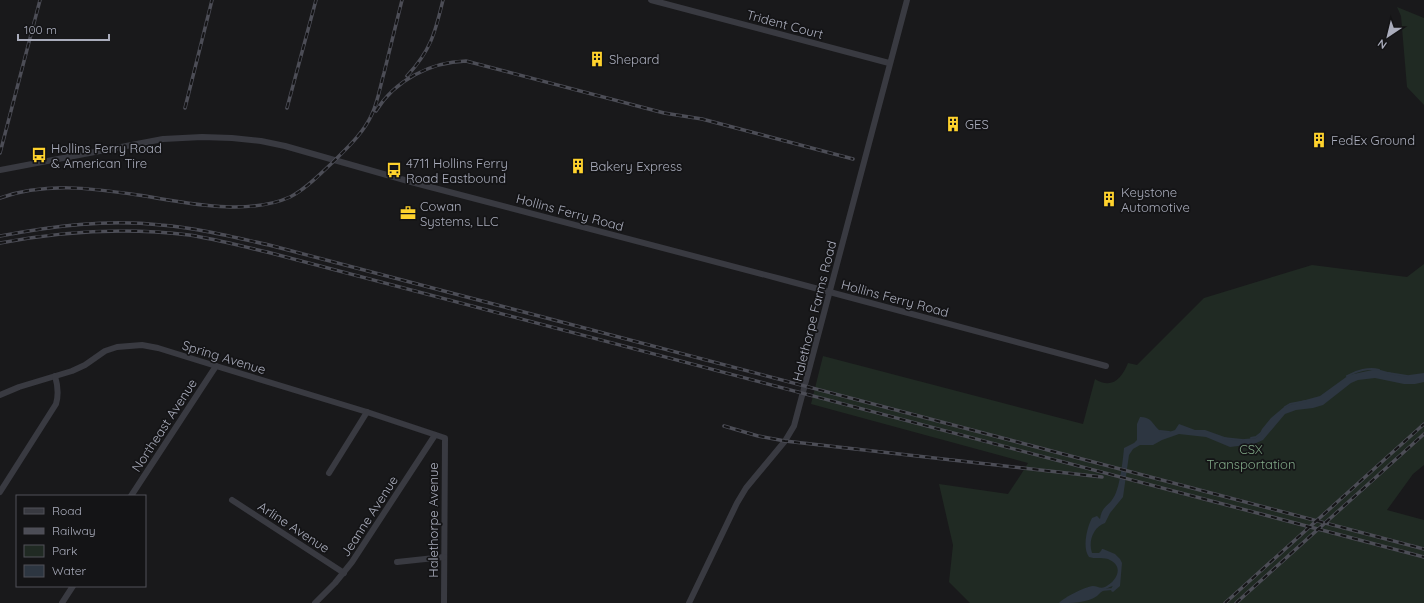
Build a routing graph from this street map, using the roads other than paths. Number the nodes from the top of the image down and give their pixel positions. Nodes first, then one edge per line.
1 (652, 0) edge
2 (907, 0) edge
3 (889, 63) junction
4 (0, 170) edge
5 (829, 292) junction
6 (216, 366) junction
7 (1106, 366) dead end
8 (56, 376) junction
9 (0, 394) edge
10 (367, 412) junction
11 (435, 435) junction
12 (445, 438) joint
13 (329, 473) dead end
14 (0, 492) edge
15 (132, 495) edge
16 (232, 500) dead end
17 (444, 557) junction
18 (397, 562) dead end
19 (344, 573) junction
20 (72, 587) edge
21 (62, 603) edge
22 (314, 603) edge
23 (444, 603) edge
24 (689, 603) edge

1 - 3 street, Trident Court
2 - 3 street, Halethorpe Farms Road
3 - 5 street, Halethorpe Farms Road
4 - 5 street, Hollins Ferry Road
5 - 7 street, Hollins Ferry Road
5 - 24 street, Halethorpe Farms Road
6 - 8 street, Spring Avenue
6 - 10 street, Spring Avenue
6 - 15 street, Northeast Avenue
8 - 9 street, Spring Avenue
8 - 14 street
10 - 11 street, Spring Avenue
10 - 13 street
11 - 12 street, Spring Avenue
11 - 19 street, Jeanne Avenue
12 - 17 street, Halethorpe Avenue
16 - 19 street, Arline Avenue
17 - 18 street
17 - 23 street, Halethorpe Avenue
19 - 22 street, Jeanne Avenue
20 - 21 street

